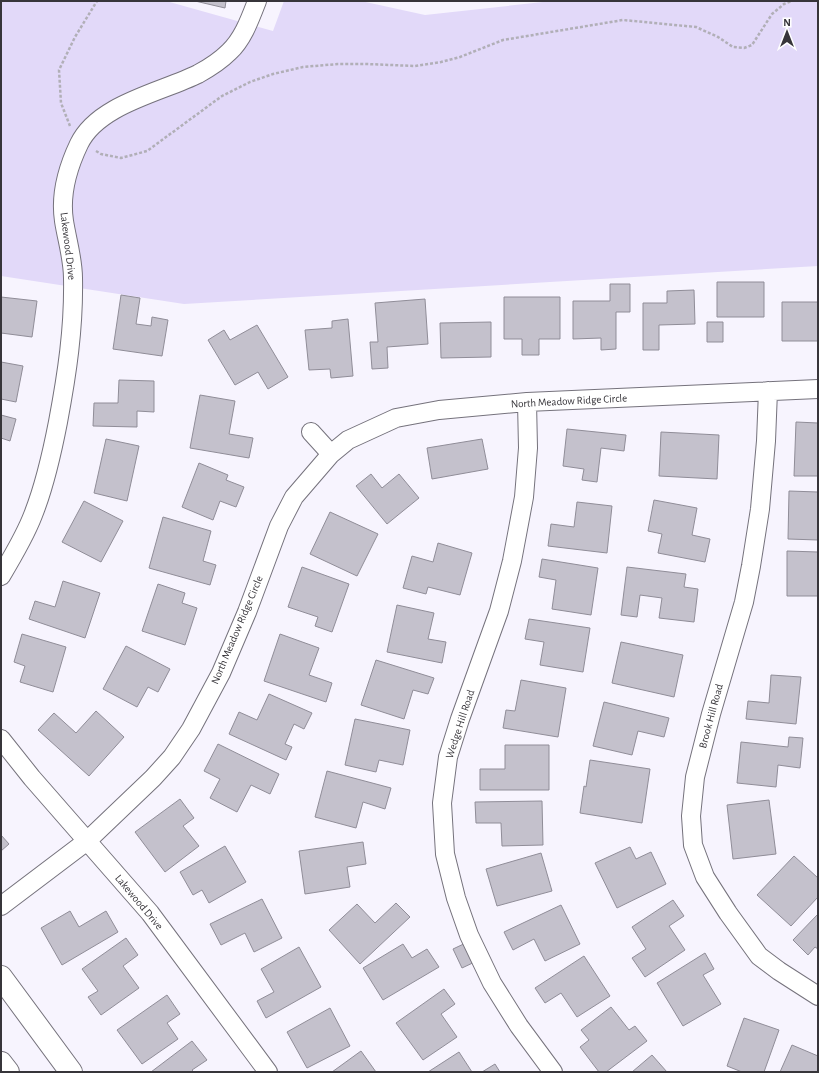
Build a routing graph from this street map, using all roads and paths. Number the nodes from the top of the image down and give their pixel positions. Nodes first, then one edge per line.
1 (97, 1) edge
2 (257, 1) edge
3 (792, 1) edge
4 (72, 132) dead end
5 (95, 150) dead end
6 (818, 389) edge
7 (768, 391) junction
8 (527, 402) junction
9 (311, 432) dead end
10 (331, 454) junction
11 (1, 576) edge
12 (1, 739) edge
13 (87, 841) junction
14 (1, 906) edge
15 (1, 977) edge
16 (818, 996) edge
17 (1, 1063) edge
18 (8, 1072) edge
19 (71, 1072) edge
20 (268, 1072) edge
21 (553, 1072) edge

1 - 4 path
2 - 11 street, Lakewood Drive
3 - 5 path
6 - 7 street, North Meadow Ridge Circle
7 - 8 street, North Meadow Ridge Circle
7 - 16 street, Brook Hill Road
8 - 10 street, North Meadow Ridge Circle
8 - 21 street, Wedge Hill Road
9 - 10 street
10 - 13 street, North Meadow Ridge Circle
12 - 13 street, Lakewood Drive
13 - 14 street, North Meadow Ridge Circle
13 - 20 street, Lakewood Drive
15 - 19 main road
17 - 18 main road

